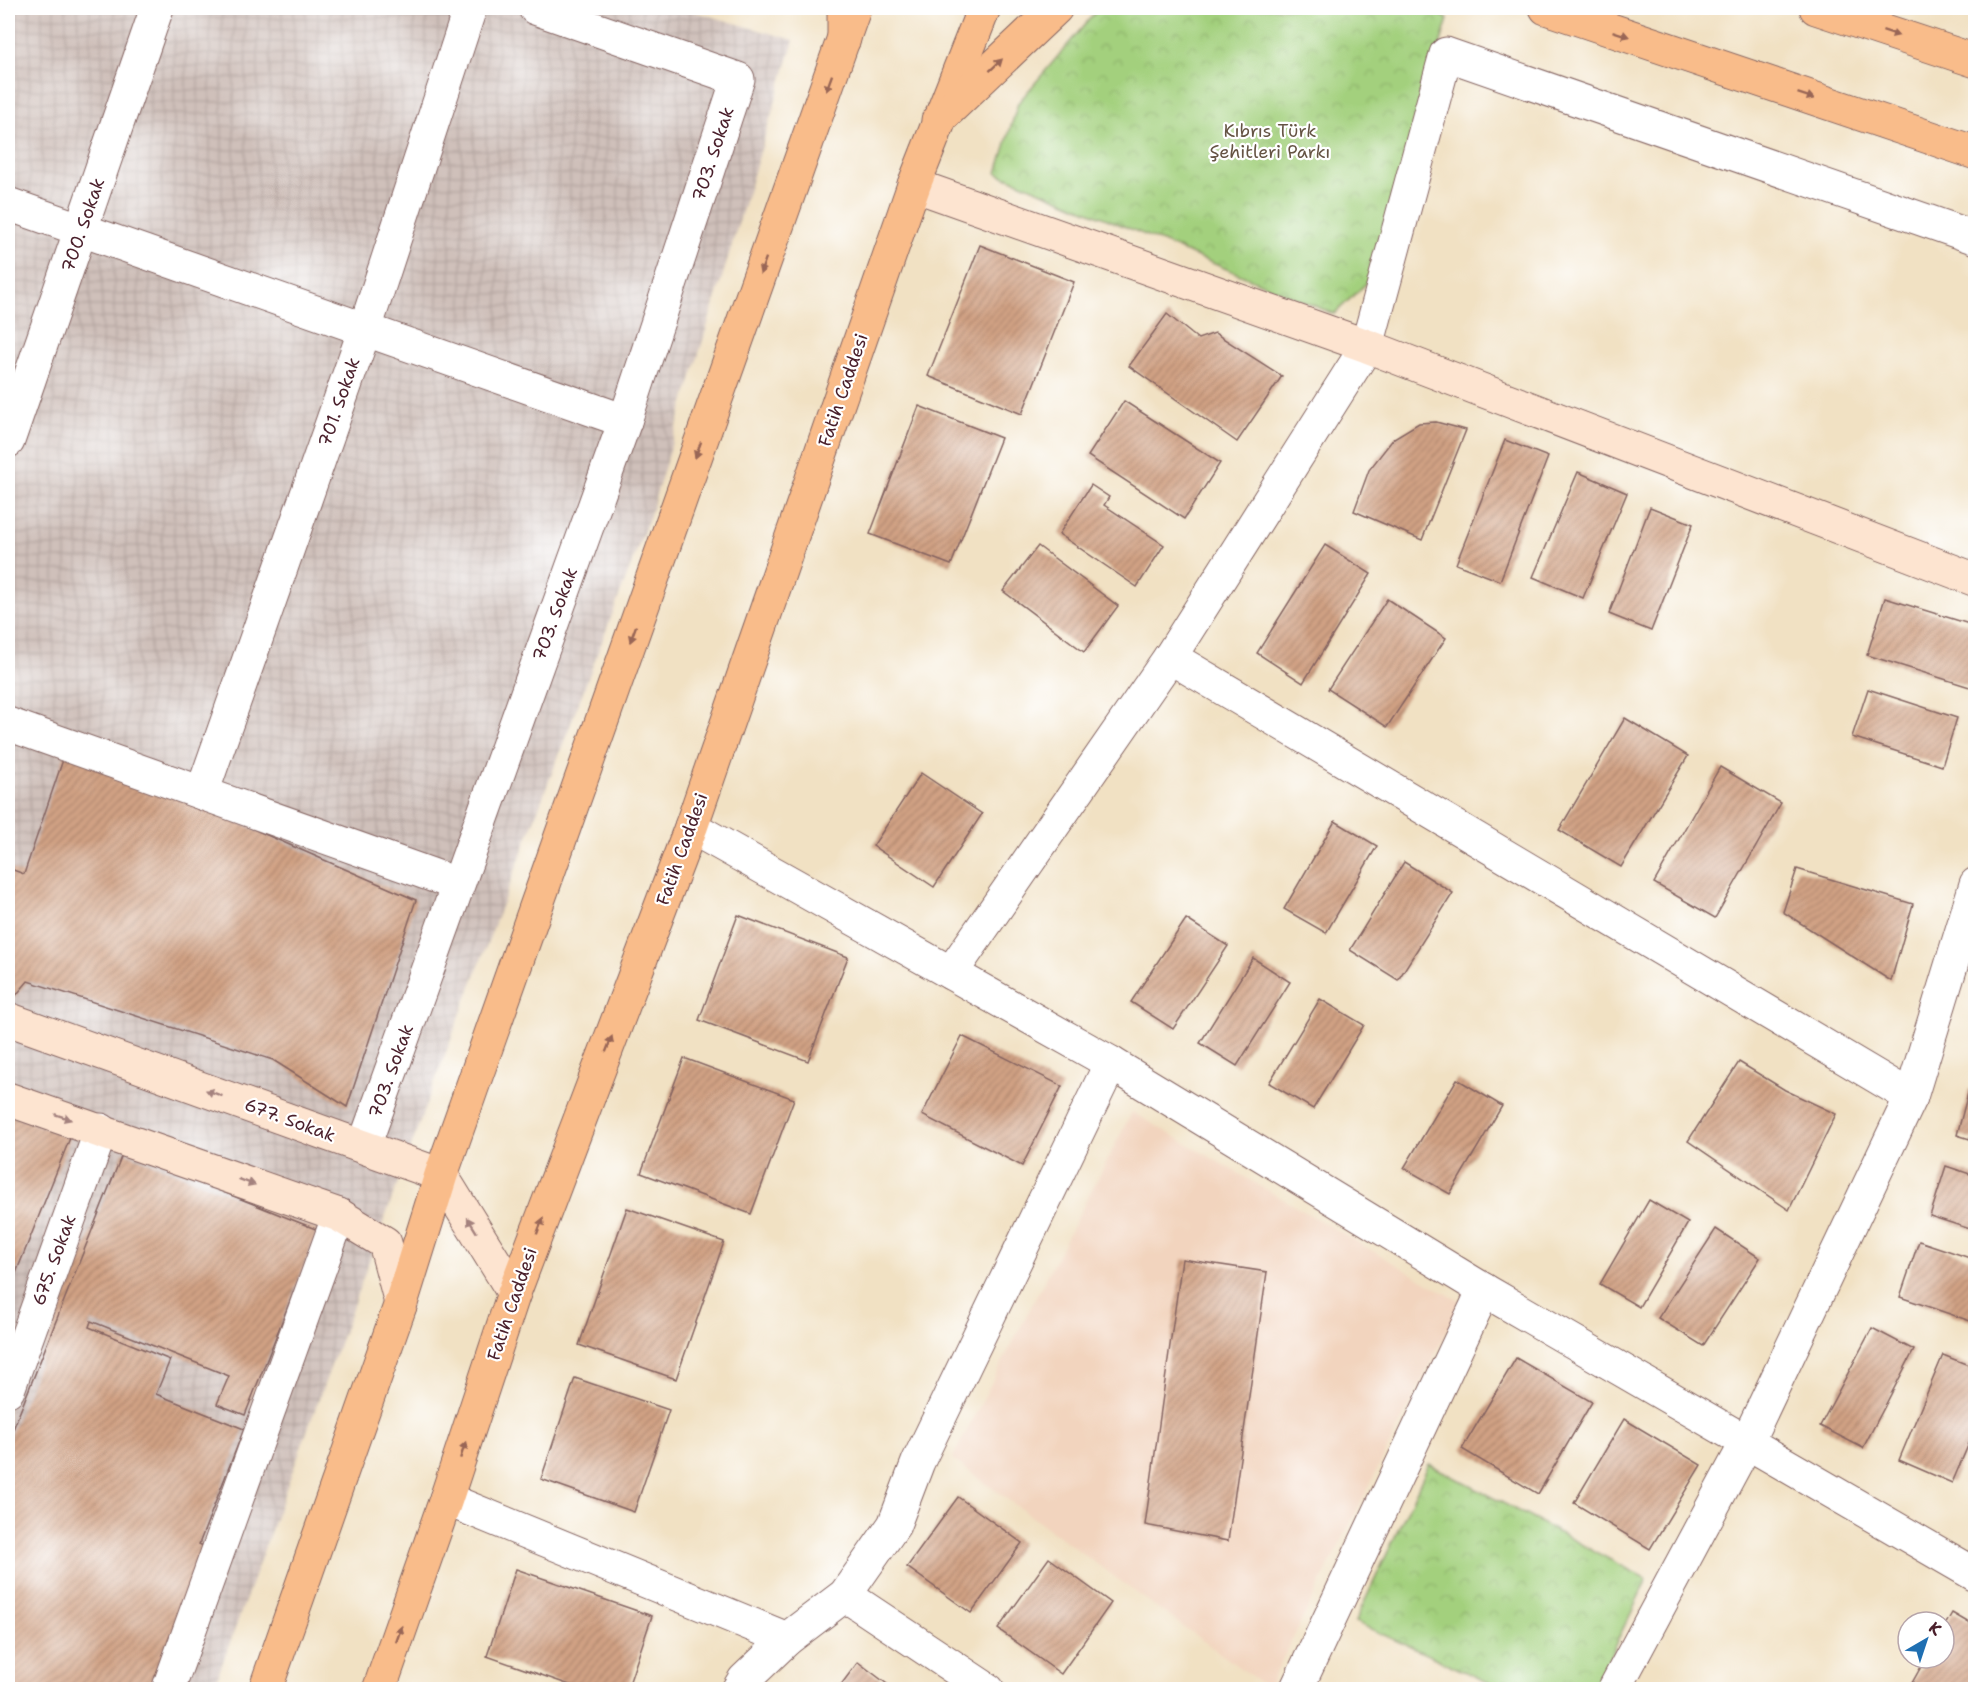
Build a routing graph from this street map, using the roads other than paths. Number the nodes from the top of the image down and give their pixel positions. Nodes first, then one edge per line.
1 (157, 8) edge
2 (470, 8) edge
3 (535, 8) edge
4 (855, 8) edge
5 (984, 8) edge
6 (1056, 8) edge
7 (1546, 8) edge
8 (1816, 8) edge
9 (844, 23) edge
10 (1976, 61) edge
11 (938, 120) junction
12 (1976, 153) edge
13 (914, 185) junction
14 (8, 204) edge
15 (82, 230) junction
16 (1976, 238) edge
17 (364, 329) junction
18 (1367, 346) junction
19 (625, 421) junction
20 (8, 441) edge
21 (1976, 580) edge
22 (1170, 657) junction
23 (8, 724) edge
24 (202, 793) junction
25 (691, 827) junction
26 (457, 884) junction
27 (1976, 884) edge
28 (951, 973) junction
29 (8, 1019) edge
30 (1111, 1063) junction
31 (1911, 1098) junction
32 (8, 1099) edge
33 (101, 1130) junction
34 (364, 1146) junction
35 (441, 1175) junction
36 (339, 1215) junction
37 (1484, 1290) junction
38 (514, 1293) junction
39 (401, 1303) junction
40 (8, 1390) edge
41 (1746, 1444) junction
42 (446, 1499) junction
43 (1976, 1575) edge
44 (845, 1595) junction
45 (787, 1639) junction
46 (168, 1689) edge
47 (265, 1689) edge
48 (379, 1689) edge
49 (738, 1689) edge
50 (988, 1689) edge
51 (1296, 1689) edge
52 (1614, 1689) edge

1 - 15 street, 700. Sokak
2 - 17 street, 701. Sokak
3 - 19 street, 703. Sokak
4 - 9 main road
5 - 11 main road, Fatih Caddesi
11 -> 6 main road
7 -> 12 main road
8 -> 10 main road
9 -> 35 main road
11 - 13 main road, Fatih Caddesi
13 - 18 street
13 - 25 main road, Fatih Caddesi
14 - 15 street
15 - 17 street
15 - 20 street, 700. Sokak
16 - 18 street
17 - 19 street
17 - 24 street, 701. Sokak
18 - 21 street
18 - 22 street
19 - 26 street, 703. Sokak
22 - 28 street
22 - 31 street
23 - 24 street
24 - 26 street
25 - 28 street
38 -> 25 main road, Fatih Caddesi
26 - 34 street, 703. Sokak
27 - 31 street
28 - 30 street
34 -> 29 street, 677. Sokak
30 - 37 street
30 - 44 street
31 - 41 street
32 -> 33 street
33 -> 36 street
33 - 40 street, 675. Sokak
34 - 35 street, 677. Sokak
38 -> 35 street
35 - 39 main road
36 - 39 street
36 - 46 street
37 - 41 street
37 - 51 street
42 -> 38 main road, Fatih Caddesi
39 - 47 main road
41 - 43 street
41 - 52 street
42 - 45 street
48 -> 42 main road, Fatih Caddesi
44 - 45 street
44 - 50 street
45 - 49 street

